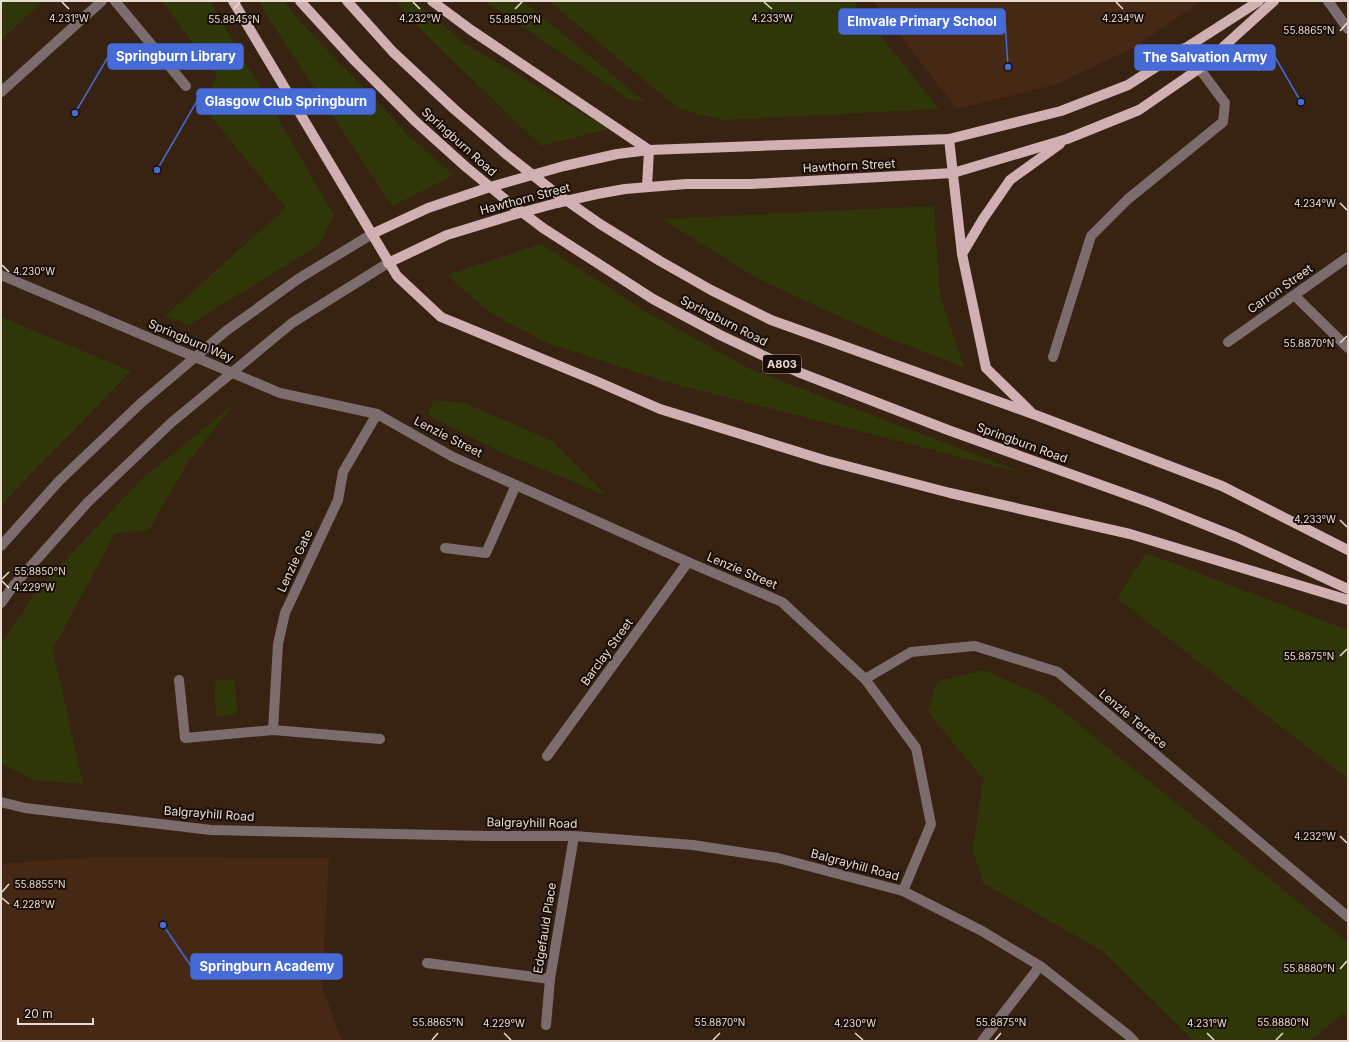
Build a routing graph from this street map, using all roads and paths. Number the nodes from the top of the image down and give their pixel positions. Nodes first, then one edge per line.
1 (102, 1) edge
2 (115, 1) edge
3 (233, 1) edge
4 (300, 1) edge
5 (347, 1) edge
6 (432, 1) edge
7 (1259, 1) edge
8 (1274, 1) edge
9 (1328, 1) edge
10 (1348, 29) edge
11 (1184, 48) junction
12 (1200, 68) junction
13 (186, 86) dead end
14 (1, 92) edge
15 (949, 139) junction
16 (1067, 139) junction
17 (649, 150) junction
18 (953, 174) junction
19 (647, 187) junction
20 (372, 234) junction
21 (962, 254) junction
22 (1348, 257) edge
23 (388, 263) junction
24 (1, 275) edge
25 (1294, 295) junction
26 (1228, 342) dead end
27 (1348, 348) edge
28 (1053, 357) dead end
29 (377, 414) junction
30 (1033, 414) junction
31 (516, 485) junction
32 (1, 546) edge
33 (445, 548) dead end
34 (1348, 550) edge
35 (688, 562) junction
36 (1348, 589) edge
37 (1348, 600) edge
38 (1, 603) edge
39 (865, 679) junction
40 (179, 680) dead end
41 (273, 730) junction
42 (380, 739) dead end
43 (546, 756) dead end
44 (1, 802) edge
45 (574, 836) junction
46 (903, 891) junction
47 (1348, 917) edge
48 (427, 963) dead end
49 (1040, 966) junction
50 (550, 979) junction
51 (546, 1025) dead end
52 (982, 1041) edge
53 (1134, 1041) edge

1 - 14 street
2 - 13 street
3 - 20 main road
4 - 36 main road, Springburn Road / A803
5 - 30 main road, Springburn Road
6 - 17 main road
7 - 11 main road, Hawthorn Street
8 - 12 main road, Hawthorn Street
9 - 10 street
11 - 12 street
11 - 15 main road, Hawthorn Street
12 - 16 main road, Hawthorn Street
12 - 28 street
15 - 17 main road, Hawthorn Street
15 - 18 main road
16 - 18 main road, Hawthorn Street
16 - 21 main road
17 - 19 main road
17 - 20 main road, Hawthorn Street
18 - 19 main road, Hawthorn Street
18 - 21 main road
19 - 23 main road, Hawthorn Street
20 - 23 main road
20 - 32 street
21 - 30 main road
22 - 25 street, Carron Street
23 - 37 main road
23 - 38 street
24 - 29 street, Springburn Way
25 - 26 street, Carron Street
25 - 27 street
29 - 31 street, Lenzie Street
29 - 41 street, Lenzie Gate
30 - 34 main road, Springburn Road
31 - 33 street
31 - 35 street, Lenzie Street
35 - 39 street, Lenzie Street
35 - 43 street, Barclay Street
39 - 46 street, Lenzie Street
39 - 47 street, Lenzie Terrace
40 - 41 street
41 - 42 street
44 - 45 street, Balgrayhill Road
45 - 46 street, Balgrayhill Road
45 - 50 street, Edgefauld Place
46 - 49 street, Balgrayhill Road
48 - 50 street
49 - 52 street
49 - 53 street, Balgrayhill Road
50 - 51 street, Edgefauld Place

